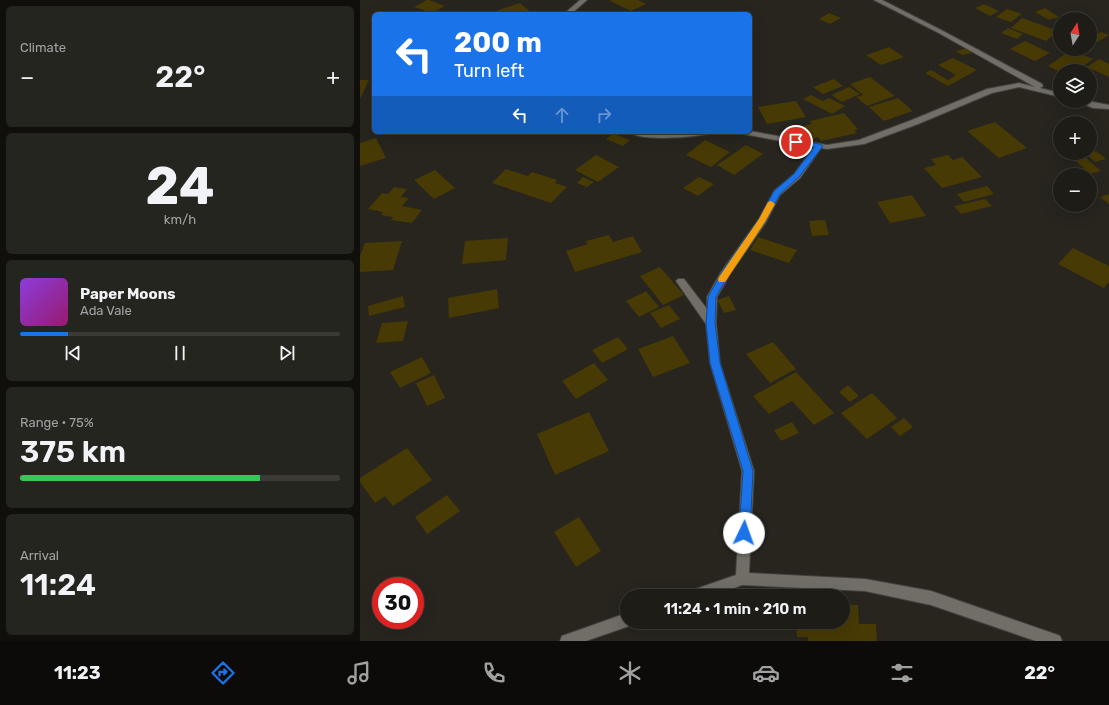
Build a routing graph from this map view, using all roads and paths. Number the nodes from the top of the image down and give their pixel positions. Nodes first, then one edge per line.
1 (584, 0) edge
2 (877, 0) edge
3 (569, 12) edge
4 (1047, 91) junction
5 (1053, 93) edge
6 (1097, 106) edge
7 (1109, 107) edge
8 (641, 134) edge
9 (691, 134) edge
10 (752, 134) edge
11 (819, 146) junction
12 (681, 281) dead end
13 (711, 323) junction
14 (742, 578) junction
15 (713, 589) edge
16 (620, 622) edge
17 (567, 641) edge
18 (1055, 641) edge

1 - 3 street
2 - 4 street
4 - 5 street
4 - 11 street
6 - 7 street
8 - 9 street
10 - 11 street
11 - 13 street
12 - 13 street
13 - 14 street
14 - 15 street
14 - 18 street
16 - 17 street

